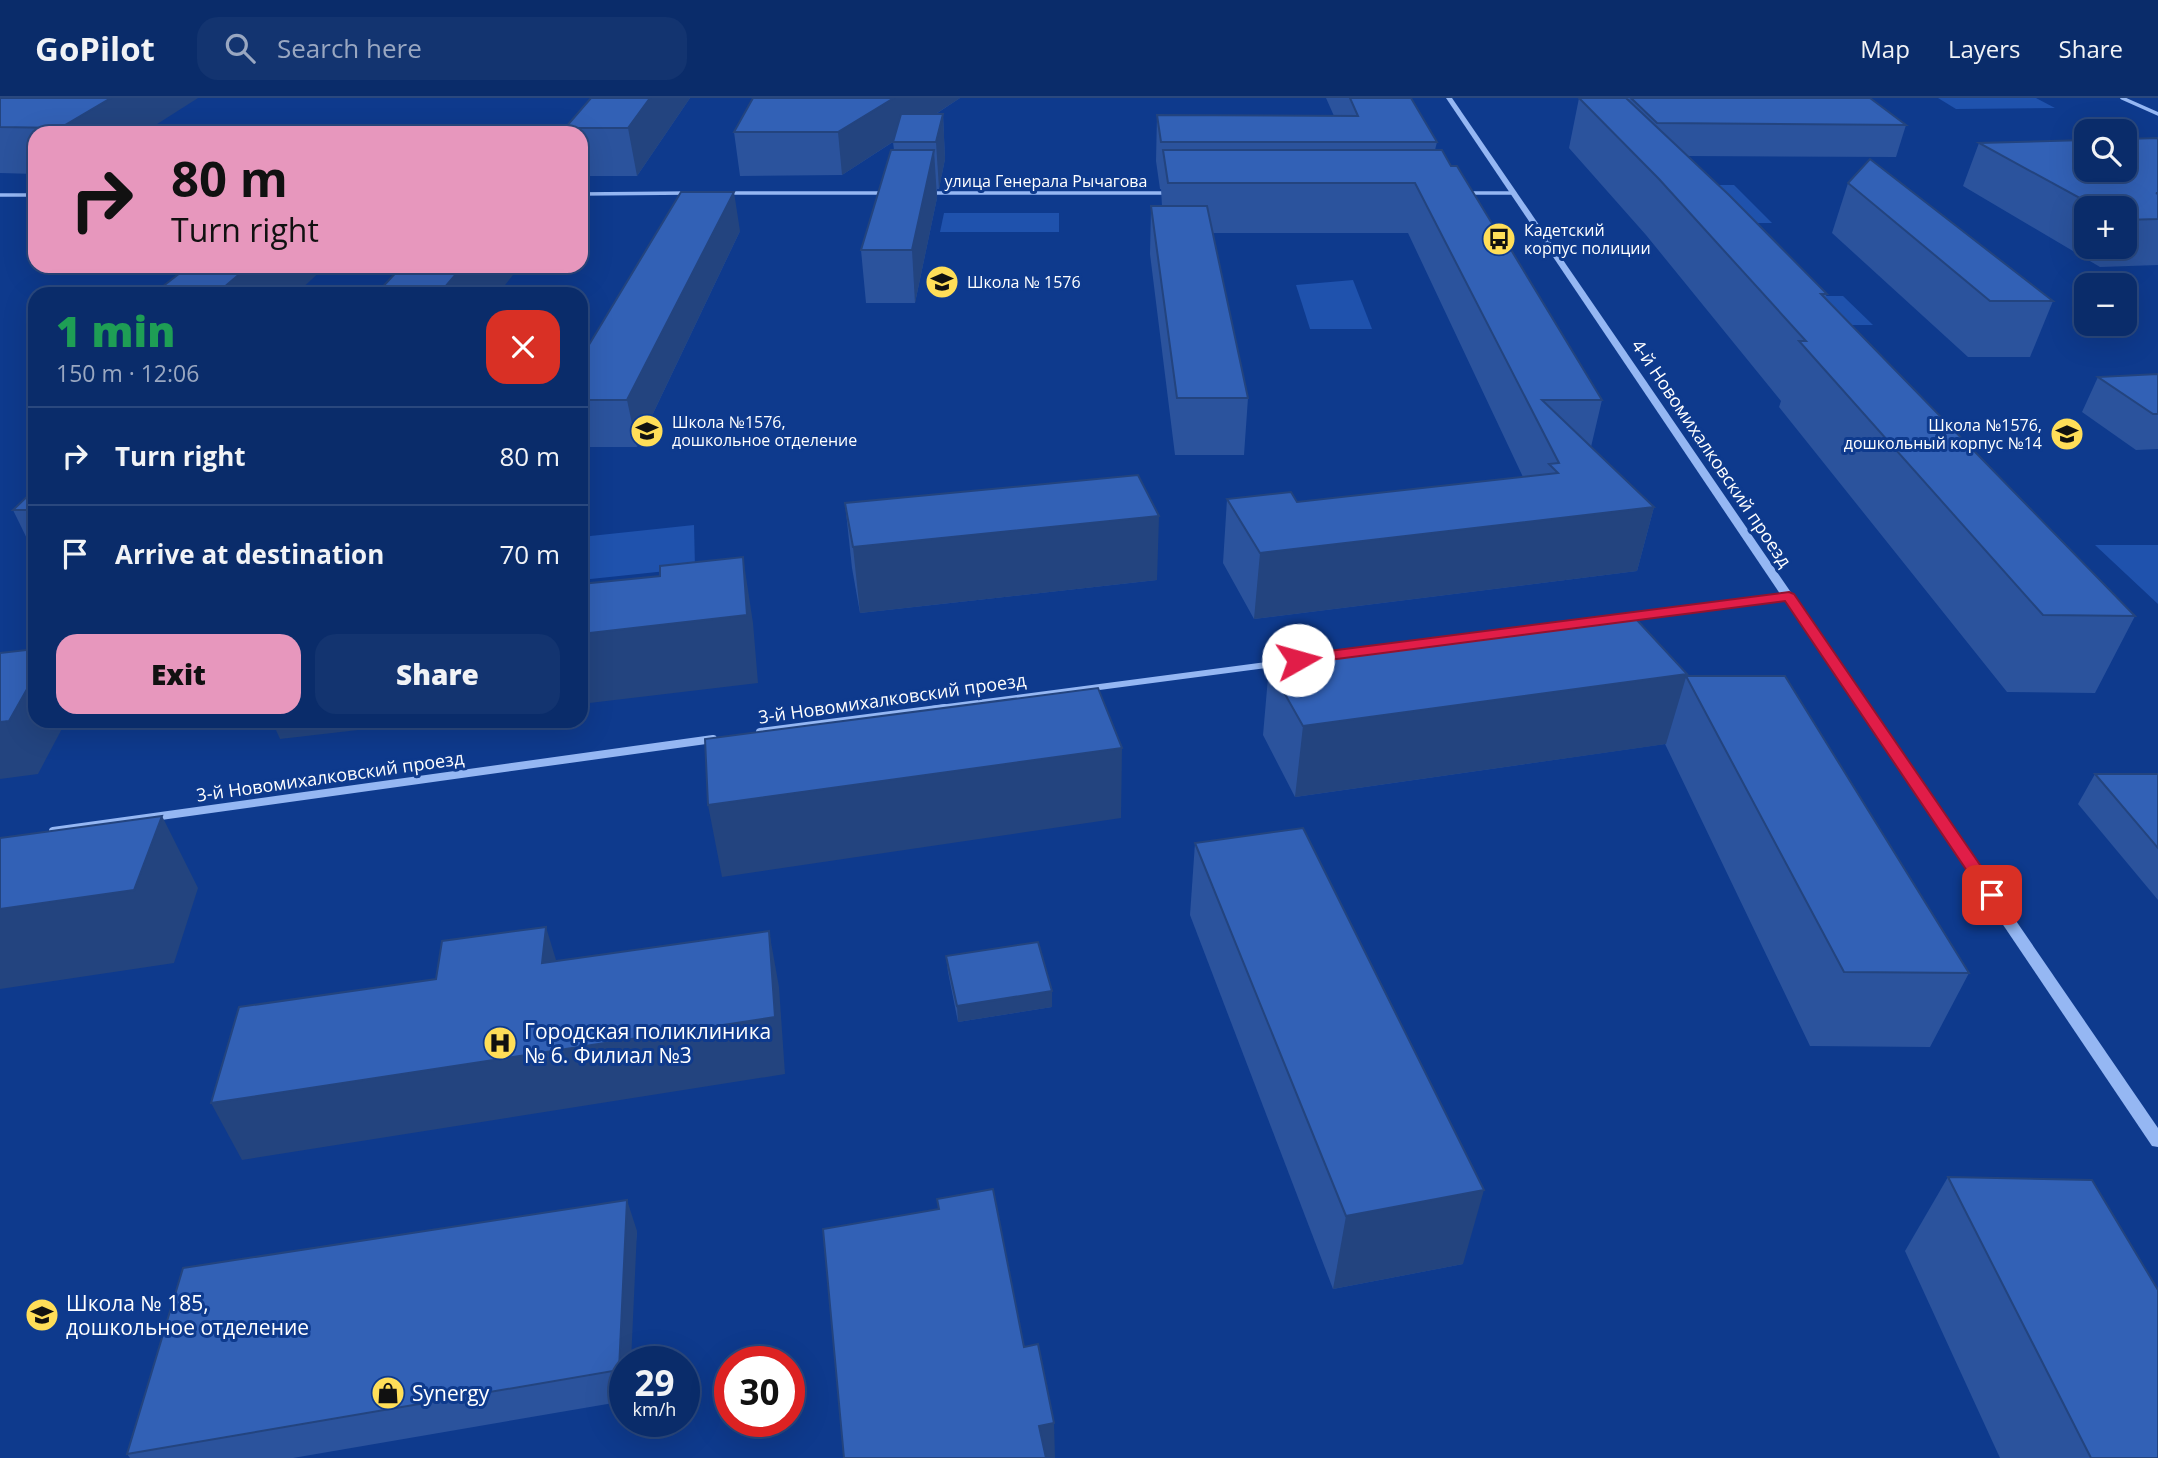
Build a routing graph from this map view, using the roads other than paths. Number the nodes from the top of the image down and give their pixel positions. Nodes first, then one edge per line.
1 (1449, 98) edge
2 (2122, 98) edge
3 (2158, 114) edge
4 (695, 193) edge
5 (721, 193) edge
6 (894, 193) edge
7 (1512, 193) junction
8 (588, 194) edge
9 (920, 194) edge
10 (1179, 194) edge
11 (1467, 194) edge
12 (0, 195) edge
13 (28, 195) edge
14 (1789, 596) junction
15 (753, 733) edge
16 (728, 737) edge
17 (41, 832) edge
18 (2158, 1141) edge

1 - 7 street, 4-й Новомихалковский проезд
2 - 3 street
4 - 8 street
5 - 6 street
7 - 11 street
7 - 14 street, 4-й Новомихалковский проезд
9 - 10 street, улица Генерала Рычагова
12 - 13 street
14 - 15 street, 3-й Новомихалковский проезд
14 - 18 street, 4-й Новомихалковский проезд
16 - 17 street, 3-й Новомихалковский проезд

